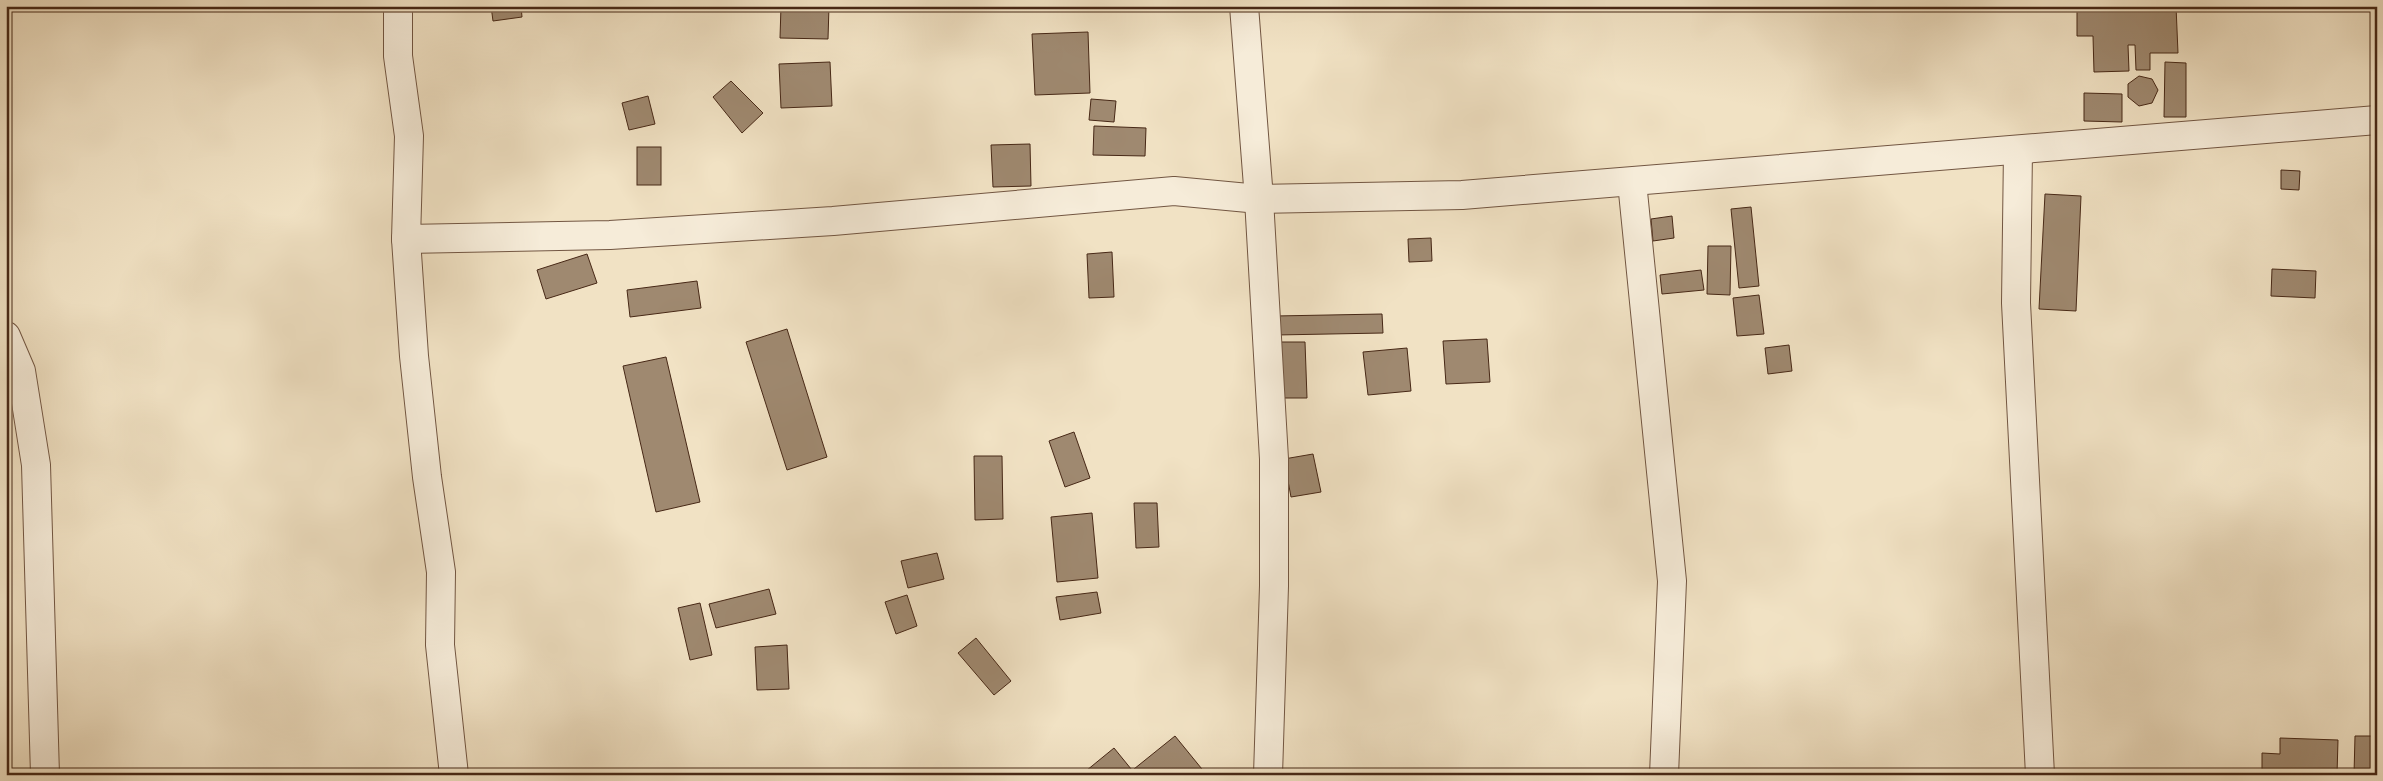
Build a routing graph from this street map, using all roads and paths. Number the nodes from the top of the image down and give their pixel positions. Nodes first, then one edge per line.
1 (398, 6) edge
2 (1244, 6) edge
3 (2377, 120) edge
4 (2018, 150) junction
5 (1632, 182) junction
6 (1260, 199) junction
7 (406, 239) junction
8 (6, 336) edge
9 (1265, 773) edge
10 (45, 775) edge
11 (454, 775) edge
12 (1664, 775) edge
13 (2040, 775) edge

1 - 7 street
2 - 6 street
3 - 4 street
4 - 5 street
4 - 13 street
5 - 6 street
5 - 12 street
6 - 7 street
6 - 9 street
7 - 11 street
8 - 10 street

